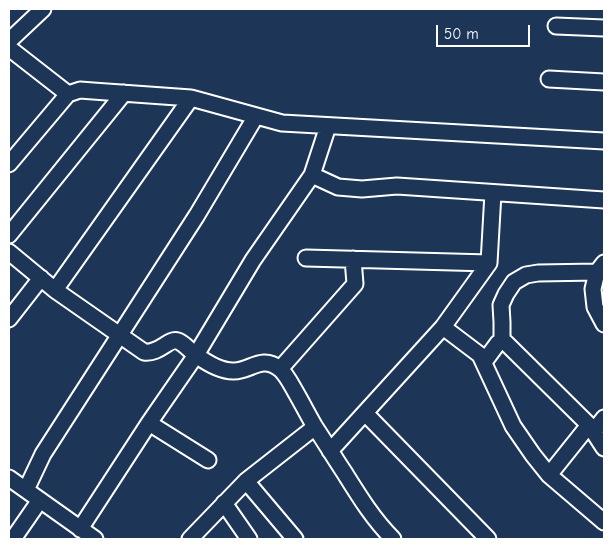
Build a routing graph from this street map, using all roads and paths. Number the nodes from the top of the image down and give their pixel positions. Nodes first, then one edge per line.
1 (43, 9) edge
2 (556, 26) dead end
3 (604, 28) edge
4 (9, 42) edge
5 (9, 48) edge
6 (550, 79) dead end
7 (604, 82) edge
8 (124, 93) junction
9 (68, 94) junction
10 (191, 98) junction
11 (256, 116) junction
12 (328, 126) junction
13 (604, 140) edge
14 (9, 164) edge
15 (312, 175) junction
16 (493, 193) junction
17 (604, 200) edge
18 (9, 235) edge
19 (9, 252) edge
20 (306, 258) dead end
21 (353, 259) junction
22 (489, 263) junction
23 (601, 267) edge
24 (41, 278) junction
25 (55, 290) junction
26 (9, 319) edge
27 (604, 324) edge
28 (443, 327) junction
29 (120, 335) junction
30 (502, 341) junction
31 (196, 355) junction
32 (484, 362) junction
33 (280, 369) junction
34 (364, 413) junction
35 (604, 418) edge
36 (149, 423) junction
37 (315, 427) junction
38 (592, 428) junction
39 (604, 448) edge
40 (330, 451) junction
41 (208, 460) dead end
42 (548, 475) junction
43 (9, 478) edge
44 (246, 481) junction
45 (26, 490) junction
46 (40, 500) junction
47 (224, 503) junction
48 (604, 522) edge
49 (80, 529) junction
50 (13, 539) edge
51 (95, 539) edge
52 (190, 539) edge
53 (249, 539) edge
54 (295, 539) edge
55 (393, 539) edge
56 (488, 539) edge

1 - 4 street
2 - 3 street
5 - 9 street
6 - 7 street
8 - 9 street
8 - 10 street
8 - 18 street
9 - 14 street
10 - 11 street
10 - 25 street
11 - 12 street
11 - 29 street
12 - 13 street
12 - 15 street
15 - 16 street
15 - 31 street
16 - 17 street
16 - 22 street
19 - 24 street
20 - 21 street
21 - 22 street
21 - 33 street
22 - 28 street
23 - 27 street
23 - 30 street
24 - 25 street
24 - 26 street
25 - 29 street
28 - 32 street
28 - 34 street
29 - 31 street
29 - 45 street
30 - 32 street
30 - 38 street
31 - 33 street
31 - 36 street
32 - 42 street
33 - 37 street
34 - 40 street
34 - 56 street
35 - 38 street
36 - 41 street
36 - 49 street
37 - 40 street
37 - 44 street
38 - 39 street
38 - 42 street
40 - 55 street
42 - 48 street
43 - 45 street
44 - 47 street
44 - 54 street
45 - 46 street
46 - 49 street
46 - 50 street
47 - 52 street
47 - 53 street
49 - 51 street

